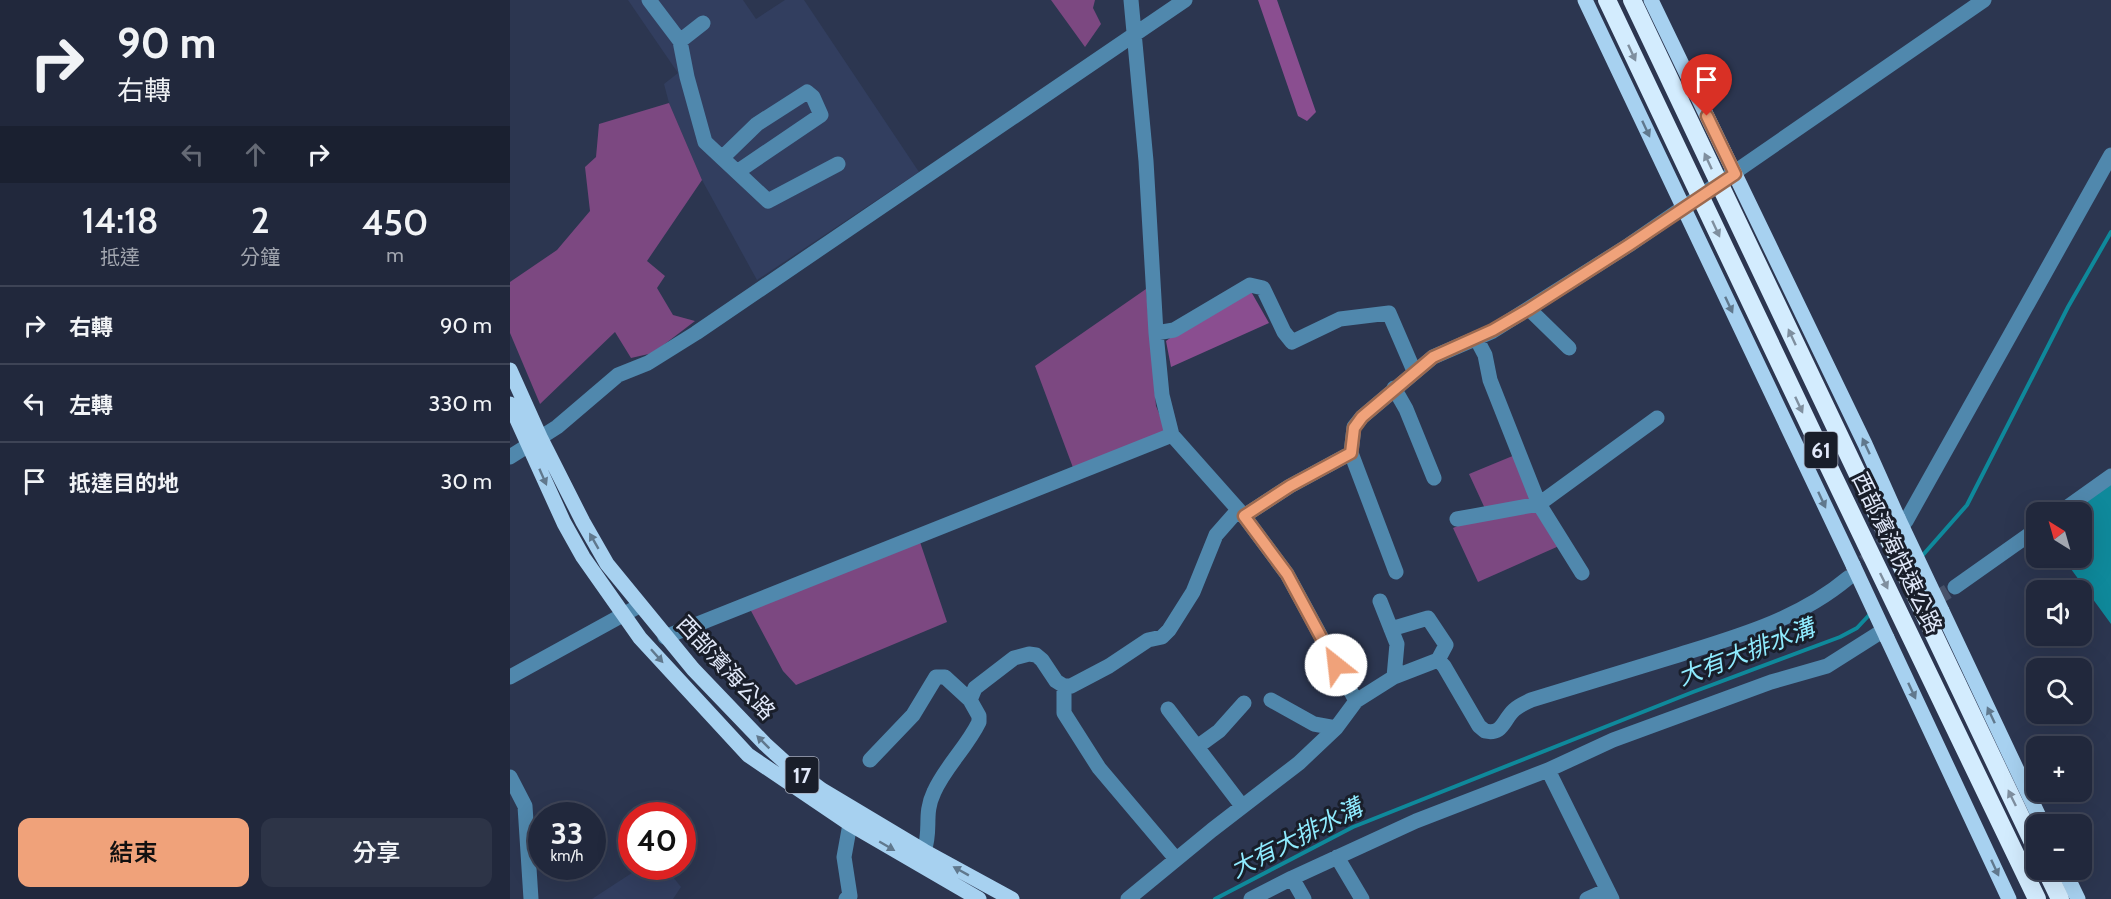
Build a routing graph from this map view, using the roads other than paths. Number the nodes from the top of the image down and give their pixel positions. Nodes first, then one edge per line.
1 (649, 0) edge
2 (1131, 0) edge
3 (1185, 0) edge
4 (1585, 0) edge
5 (1607, 0) edge
6 (1632, 0) edge
7 (1651, 0) edge
8 (1984, 0) edge
9 (704, 23) dead end
10 (1135, 35) junction
11 (680, 41) junction
12 (2111, 154) edge
13 (722, 158) junction
14 (838, 164) dead end
15 (737, 172) junction
16 (1735, 174) junction
17 (1683, 207) junction
18 (1529, 309) junction
19 (1156, 333) junction
20 (1476, 338) junction
21 (1569, 348) dead end
22 (510, 370) edge
23 (1414, 371) junction
24 (1394, 388) junction
25 (510, 405) edge
26 (1657, 418) dead end
27 (1172, 435) junction
28 (535, 442) junction
29 (1351, 453) junction
30 (510, 457) edge
31 (2111, 476) edge
32 (1434, 478) dead end
33 (2074, 502) edge
34 (1539, 504) junction
35 (1241, 513) junction
36 (1457, 519) dead end
37 (1902, 520) junction
38 (2026, 537) edge
39 (1851, 571) junction
40 (1396, 572) dead end
41 (1582, 573) dead end
42 (1955, 587) tunnel mouth
43 (634, 598) junction
44 (1380, 601) dead end
45 (619, 608) junction
46 (1391, 629) junction
47 (1882, 637) junction
48 (665, 638) junction
49 (1438, 660) junction
50 (510, 677) edge
51 (1394, 677) junction
52 (1064, 686) junction
53 (970, 700) junction
54 (1271, 700) dead end
55 (1356, 701) junction
56 (1244, 703) dead end
57 (1168, 709) dead end
58 (1336, 728) junction
59 (1197, 747) junction
60 (870, 760) dead end
61 (1548, 770) junction
62 (510, 777) edge
63 (1242, 806) junction
64 (2038, 814) edge
65 (850, 824) junction
66 (2026, 827) edge
67 (924, 851) junction
68 (1337, 857) junction
69 (1176, 859) junction
70 (1292, 878) junction
71 (2051, 880) edge
72 (2069, 880) edge
73 (1609, 894) edge
74 (531, 899) edge
75 (846, 899) edge
76 (979, 899) edge
77 (1012, 899) edge
78 (1128, 899) edge
79 (1251, 899) edge
80 (1304, 899) edge
81 (1362, 899) edge
82 (1587, 899) edge
83 (2009, 899) edge
84 (2037, 899) edge
85 (2060, 899) edge
86 (2078, 899) edge

1 - 11 street
2 - 10 street
3 - 10 street
4 -> 17 main road
5 -> 84 highway, 西部濱海快速公路 / 61, bridge
66 -> 6 highway, 西部濱海快速公路 / 61, bridge
7 - 16 main road
8 - 16 street
9 - 11 street
10 - 19 street
10 - 28 street
11 - 13 street
12 - 37 street
13 - 15 street
13 - 15 street
14 - 15 street
16 - 17 street
37 -> 16 main road
17 - 18 street
17 -> 39 main road
18 - 20 street
18 - 21 street
19 - 23 street
19 - 27 street
20 - 23 street
20 - 34 street
22 - 28 main road, 西部濱海公路 / 17
23 - 24 street
24 - 29 street
24 - 32 street
25 - 28 main road, 西部濱海公路 / 17
26 - 34 street
27 - 35 street
27 - 48 street
28 - 30 street
43 -> 28 main road, 西部濱海公路 / 17
28 -> 45 main road, 西部濱海公路 / 17
29 - 35 street
29 - 40 street
31 - 33 street
34 - 36 street
34 - 41 street
35 - 52 street
35 - 55 street
64 -> 37 main road, bridge
38 - 42 street
39 - 47 main road, bridge
39 - 49 street
43 - 45 street
43 - 48 main road, 西部濱海公路 / 17
44 - 46 street
45 - 50 street
45 -> 65 main road, 西部濱海公路 / 17
46 - 49 street
46 - 51 street
47 - 61 street
47 -> 83 main road
67 -> 48 main road, 西部濱海公路 / 17
49 - 51 street
51 - 55 street
52 - 53 street
52 - 69 street
53 - 60 street
53 - 67 street
54 - 58 street
55 - 58 street
56 - 59 street
57 - 59 street
58 - 63 street
59 - 63 street
61 - 68 street
61 - 73 street
62 - 74 street
63 - 69 street
65 - 75 street
65 -> 76 main road, 西部濱海公路 / 17
77 -> 67 main road, 西部濱海公路 / 17
68 - 70 street
68 - 81 street
69 - 78 street
70 - 79 street
70 - 80 street
71 - 85 highway
72 - 86 main road
73 - 82 street

